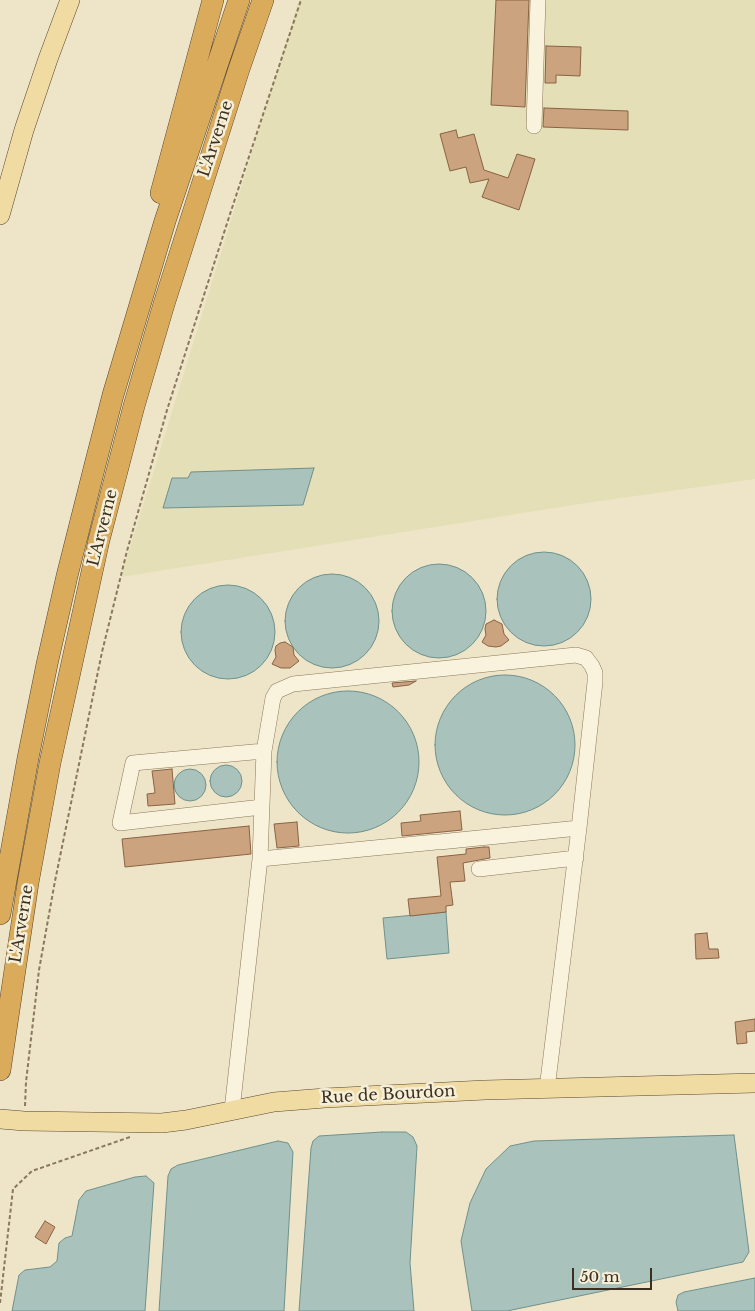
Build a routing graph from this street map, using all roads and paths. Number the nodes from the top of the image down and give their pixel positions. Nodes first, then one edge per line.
1 (70, 0) edge
2 (213, 0) edge
3 (239, 0) edge
4 (263, 0) edge
5 (301, 0) edge
6 (538, 0) edge
7 (534, 126) dead end
8 (0, 215) edge
9 (154, 257) junction
10 (264, 751) junction
11 (262, 808) junction
12 (579, 828) junction
13 (576, 858) junction
14 (260, 859) junction
15 (480, 869) dead end
16 (0, 914) edge
17 (0, 1070) edge
18 (755, 1082) edge
19 (547, 1089) junction
20 (232, 1110) junction
21 (0, 1119) edge
22 (24, 1122) junction
23 (0, 1124) edge
24 (137, 1134) dead end
25 (0, 1303) edge

1 - 8 main road
2 - 9 highway
3 - 9 highway, L'Arverne
4 - 17 highway, L'Arverne
5 - 22 path
6 - 7 street
9 - 16 highway, L'Arverne
10 - 11 street
10 - 11 street
10 - 12 street
11 - 14 street
12 - 13 street
12 - 14 street
13 - 15 street
13 - 19 street
14 - 20 street
18 - 19 main road, Rue de Bourdon
19 - 20 main road, Rue de Bourdon
20 - 22 main road, Rue de Bourdon
21 - 22 main road, Rue de Bourdon
22 - 23 main road, Rue de Bourdon
24 - 25 path

